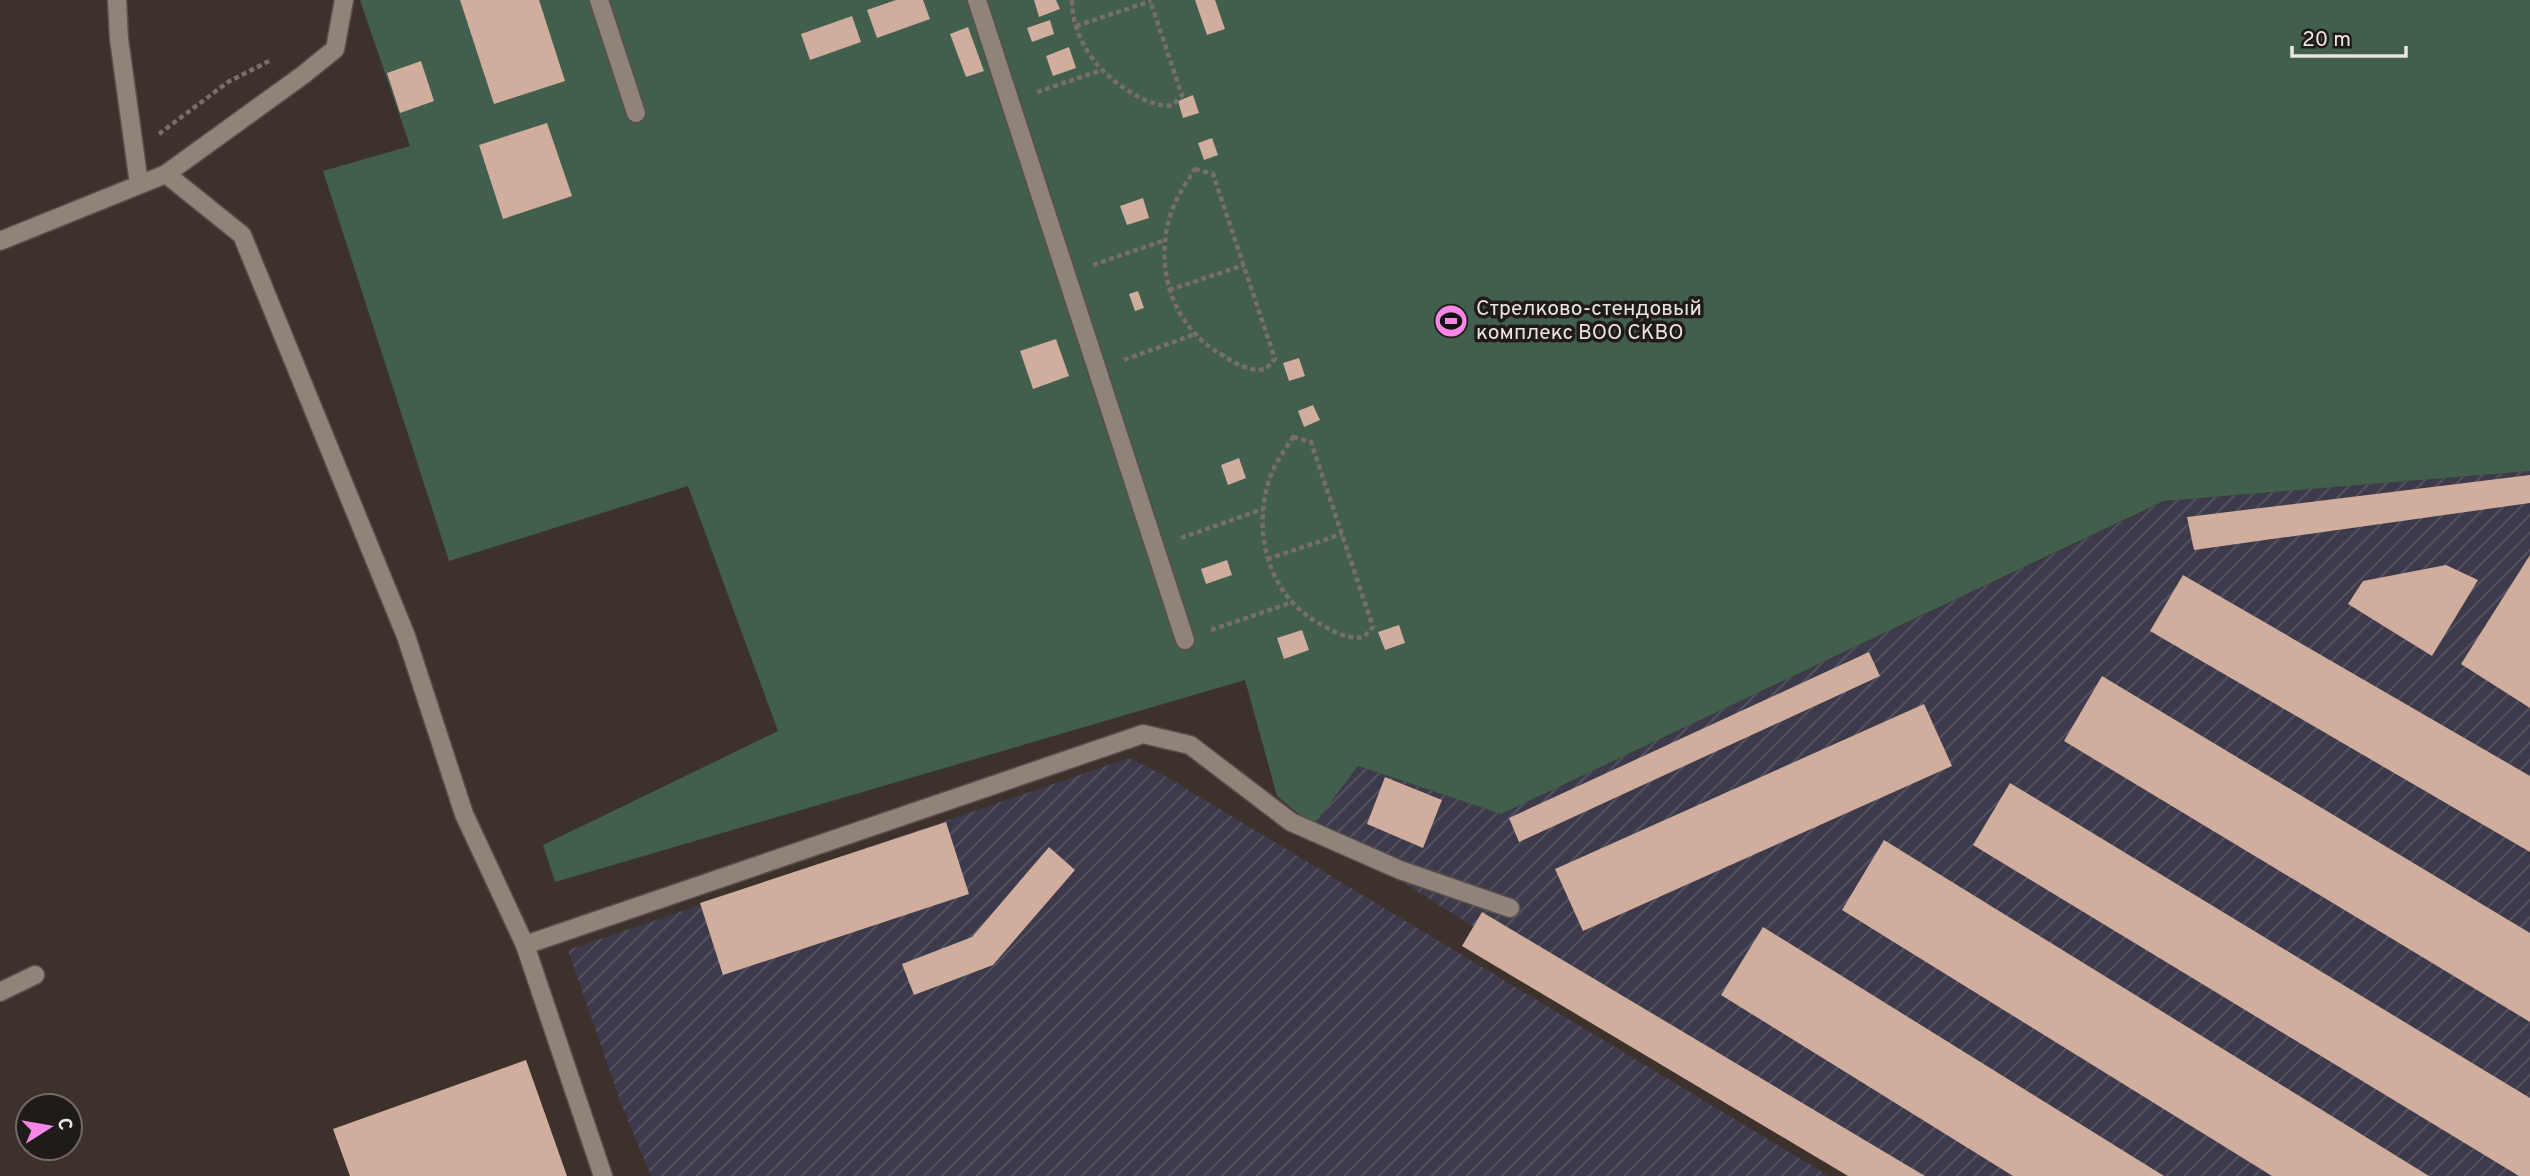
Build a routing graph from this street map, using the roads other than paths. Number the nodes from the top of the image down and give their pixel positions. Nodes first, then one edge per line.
1 (117, 0) edge
2 (344, 0) edge
3 (599, 0) edge
4 (977, 0) edge
5 (636, 113) dead end
6 (166, 174) junction
7 (139, 184) junction
8 (0, 241) edge
9 (1185, 640) road end
10 (1510, 908) dead end
11 (525, 945) junction
12 (35, 975) dead end
13 (0, 992) edge
14 (603, 1176) edge

1 - 7 street
2 - 6 street
3 - 5 street
4 - 9 street
6 - 7 street
6 - 11 street
7 - 8 street
10 - 11 street
11 - 14 street
12 - 13 street

